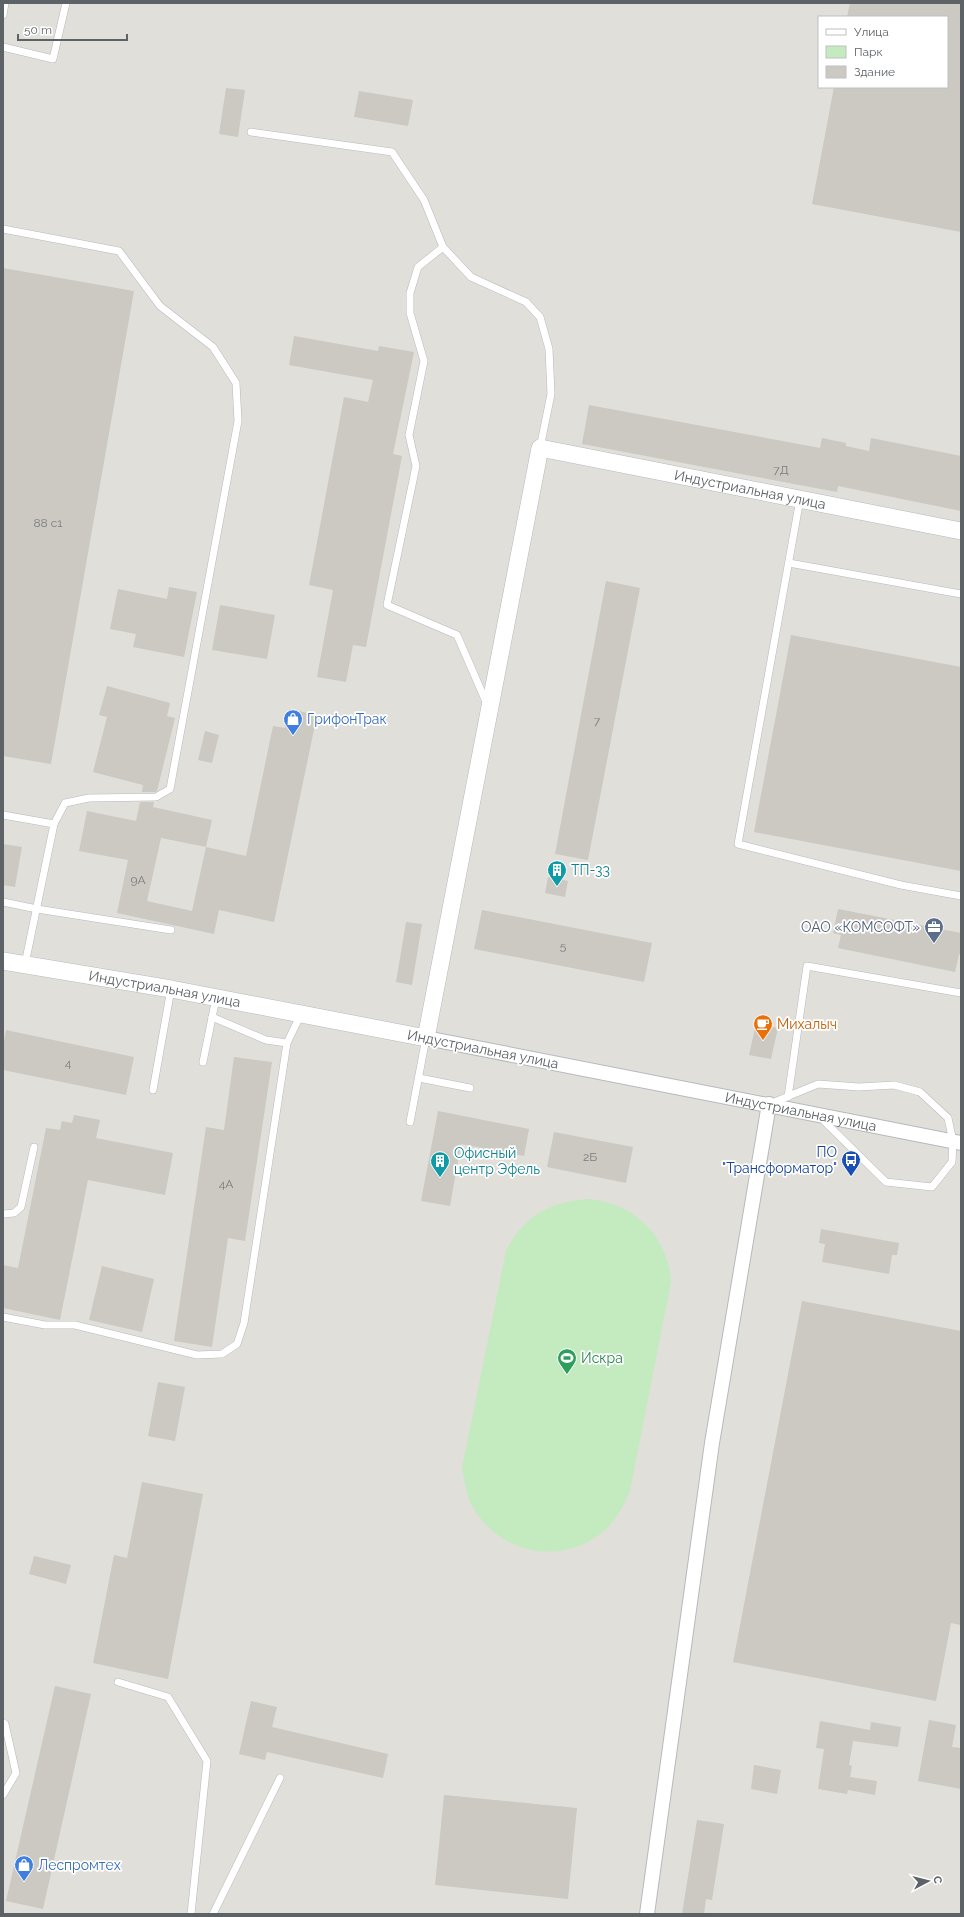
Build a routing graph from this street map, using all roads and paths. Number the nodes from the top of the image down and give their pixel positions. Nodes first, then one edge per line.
1 (5, 3) edge
2 (66, 3) edge
3 (3, 15) edge
4 (3, 47) edge
5 (251, 132) dead end
6 (3, 229) edge
7 (443, 247) junction
8 (540, 448) junction
9 (800, 499) junction
10 (961, 530) edge
11 (789, 563) junction
12 (961, 594) edge
13 (490, 709) junction
14 (3, 815) edge
15 (54, 824) junction
16 (961, 896) edge
17 (3, 902) edge
18 (37, 909) junction
19 (171, 930) dead end
20 (3, 961) edge
21 (25, 965) junction
22 (171, 989) junction
23 (961, 993) edge
24 (216, 997) junction
25 (301, 1014) junction
26 (212, 1017) junction
27 (426, 1038) junction
28 (287, 1044) junction
29 (203, 1062) dead end
30 (418, 1078) junction
31 (470, 1088) dead end
32 (153, 1090) dead end
33 (788, 1097) junction
34 (769, 1104) junction
35 (818, 1115) junction
36 (410, 1122) dead end
37 (957, 1143) edge
38 (34, 1147) dead end
39 (3, 1214) edge
40 (3, 1317) edge
41 (118, 1682) dead end
42 (3, 1724) edge
43 (280, 1778) dead end
44 (3, 1795) edge
45 (191, 1914) edge
46 (213, 1914) edge
47 (648, 1914) edge

1 - 3 lane
2 - 4 lane
5 - 7 lane
6 - 15 lane
7 - 8 lane
7 - 13 lane
8 - 9 street, Индустриальная улица
8 - 13 street
9 - 10 street, Индустриальная улица
9 - 11 lane
11 - 12 lane
11 - 16 lane
13 - 27 street
14 - 15 lane
15 - 18 lane
17 - 18 lane
18 - 19 lane
18 - 21 lane
20 - 21 street, Индустриальная улица
21 - 22 street, Индустриальная улица
22 - 24 street, Индустриальная улица
22 - 32 lane
23 - 33 lane
24 - 25 street, Индустриальная улица
24 - 26 lane
25 - 27 street, Индустриальная улица
25 - 28 lane
26 - 28 lane
26 - 29 lane
27 - 30 lane
27 - 34 street, Индустриальная улица
28 - 40 lane
30 - 31 lane
30 - 36 lane
33 - 34 lane
33 - 37 lane
34 - 35 street, Индустриальная улица
34 - 47 street
35 - 37 street, Индустриальная улица
35 - 37 lane
38 - 39 lane
41 - 45 lane
42 - 44 lane
43 - 46 lane

